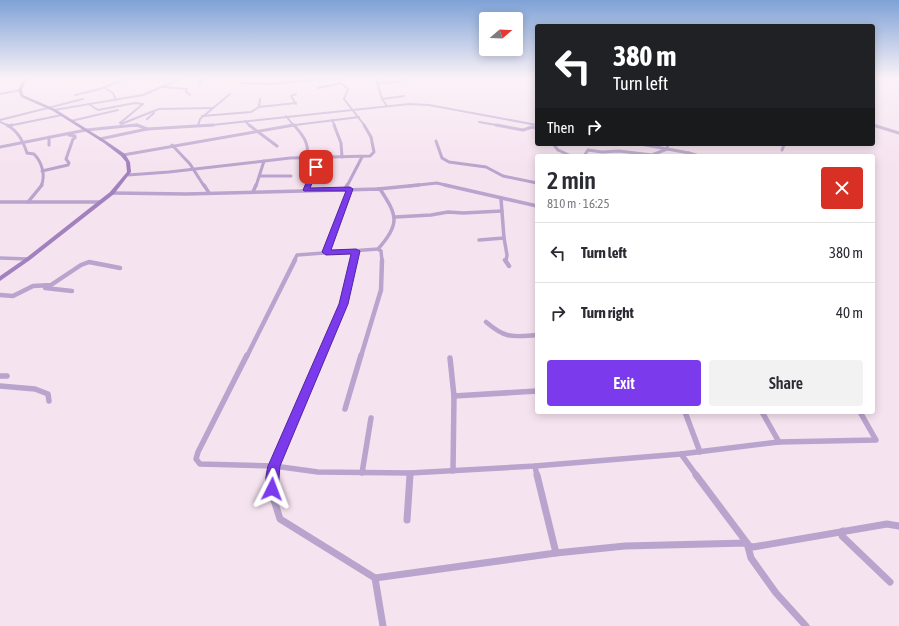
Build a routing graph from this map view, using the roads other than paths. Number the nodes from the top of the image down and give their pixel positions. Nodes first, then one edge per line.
1 (50, 107) edge
2 (74, 107) edge
3 (94, 107) edge
4 (113, 107) edge
5 (139, 107) edge
6 (259, 107) edge
7 (351, 107) edge
8 (379, 107) edge
9 (440, 107) edge
10 (47, 108) junction
11 (213, 108) joint
12 (158, 109) junction
13 (54, 110) junction
14 (118, 110) dead end
15 (354, 111) junction
16 (62, 116) junction
17 (202, 116) junction
18 (286, 116) junction
19 (359, 117) junction
20 (147, 119) dead end
21 (332, 120) junction
22 (0, 121) edge
23 (71, 121) junction
24 (245, 121) junction
25 (479, 122) dead end
26 (294, 125) junction
27 (8, 126) junction
28 (198, 126) junction
29 (875, 126) edge
30 (116, 127) junction
31 (535, 127) edge
32 (535, 127) edge
33 (147, 129) junction
34 (86, 130) junction
35 (257, 131) junction
36 (71, 133) junction
37 (899, 133) edge
38 (49, 138) junction
39 (100, 139) junction
40 (436, 141) dead end
41 (24, 142) junction
42 (172, 145) junction
43 (49, 146) dead end
44 (277, 146) dead end
45 (555, 146) edge
46 (651, 146) edge
47 (668, 146) edge
48 (784, 146) edge
49 (0, 147) edge
50 (667, 149) junction
51 (782, 150) dead end
52 (567, 154) edge
53 (585, 154) edge
54 (644, 154) edge
55 (654, 154) edge
56 (688, 154) edge
57 (124, 155) junction
58 (308, 157) junction
59 (320, 157) junction
60 (342, 157) junction
61 (362, 157) junction
62 (264, 161) junction
63 (194, 170) junction
64 (42, 171) junction
65 (128, 175) junction
66 (260, 176) junction
67 (291, 176) dead end
68 (535, 183) edge
69 (345, 189) junction
70 (350, 189) junction
71 (377, 189) junction
72 (306, 190) junction
73 (252, 192) junction
74 (112, 193) junction
75 (209, 193) junction
76 (501, 198) junction
77 (0, 202) edge
78 (28, 202) junction
79 (100, 202) junction
80 (535, 206) edge
81 (502, 211) junction
82 (395, 217) junction
83 (504, 238) junction
84 (479, 240) dead end
85 (378, 249) junction
86 (356, 251) junction
87 (326, 252) junction
88 (0, 258) edge
89 (28, 259) junction
90 (508, 266) dead end
91 (120, 268) dead end
92 (0, 279) edge
93 (33, 286) junction
94 (72, 290) dead end
95 (0, 295) edge
96 (486, 322) dead end
97 (535, 335) edge
98 (450, 358) dead end
99 (0, 376) edge
100 (7, 376) dead end
101 (0, 386) edge
102 (535, 391) edge
103 (454, 396) junction
104 (48, 401) dead end
105 (345, 409) dead end
106 (686, 414) edge
107 (763, 414) edge
108 (861, 414) edge
109 (371, 418) dead end
110 (779, 442) junction
111 (700, 452) junction
112 (682, 454) junction
113 (274, 466) junction
114 (535, 466) junction
115 (453, 471) junction
116 (362, 472) junction
117 (410, 473) junction
118 (407, 520) dead end
119 (899, 526) edge
120 (843, 531) junction
121 (747, 543) junction
122 (556, 552) junction
123 (375, 578) junction
124 (890, 582) dead end
125 (383, 626) edge
126 (806, 626) edge

1 - 10 street
2 - 13 street
3 - 4 street
5 - 30 street
6 - 17 street
7 - 15 street
8 - 15 street
9 - 31 street
10 - 13 main road
10 - 22 street
11 - 12 street
11 - 17 street
12 - 20 street
12 - 30 street
13 - 16 main road
14 - 23 street
15 - 18 street
15 - 19 street
16 - 23 main road
16 - 27 street
17 - 28 street
18 - 24 street
18 - 26 street
19 - 21 street
19 - 61 street
21 - 26 street
21 - 60 street
22 - 27 street
23 - 34 main road
24 - 28 street
24 - 35 street
25 - 32 street
26 - 35 street
26 - 58 street
27 - 41 street
28 - 33 street
29 - 37 street
30 - 33 street
30 - 34 street
33 - 39 street
34 - 36 street
34 - 39 main road
35 - 42 street
35 - 44 street
36 - 38 street
36 - 64 street
38 - 41 street
38 - 43 street
39 - 57 main road
40 - 68 street
41 - 49 street
41 - 64 street
42 - 57 street
42 - 63 street
45 - 52 street
46 - 50 street
47 - 50 street
48 - 51 street
50 - 55 street
50 - 56 street
53 - 54 street
57 - 65 main road
58 - 59 street
58 - 62 street
59 - 60 street
59 - 72 street
60 - 61 street
61 - 69 street
62 - 63 street
62 - 66 street
63 - 65 street
63 - 75 street
64 - 78 street
65 - 74 main road
66 - 67 street
66 - 73 street
69 - 70 street
69 - 72 street
70 - 71 street
70 - 87 street
71 - 76 street
71 - 82 street
72 - 73 street
73 - 75 street
74 - 75 street
74 - 79 main road
76 - 80 street
76 - 81 street
77 - 78 street
78 - 79 street
79 - 89 main road
81 - 82 street
81 - 83 street
82 - 85 street
83 - 84 street
83 - 90 street
85 - 86 street
85 - 105 street
86 - 87 street
86 - 113 street
87 - 113 street
88 - 89 street
89 - 92 main road
91 - 93 street
93 - 94 street
93 - 95 street
96 - 97 street
98 - 103 street
99 - 100 street
101 - 104 street
102 - 103 street
103 - 115 street
106 - 111 street
107 - 110 street
108 - 110 street
109 - 116 street
110 - 111 street
111 - 112 street
112 - 114 street
112 - 121 street
113 - 116 street
113 - 123 street
114 - 115 street
114 - 122 street
115 - 117 street
116 - 117 street
117 - 118 street
119 - 120 street
120 - 121 street
120 - 124 street
121 - 122 street
121 - 126 street
122 - 123 street
123 - 125 street

